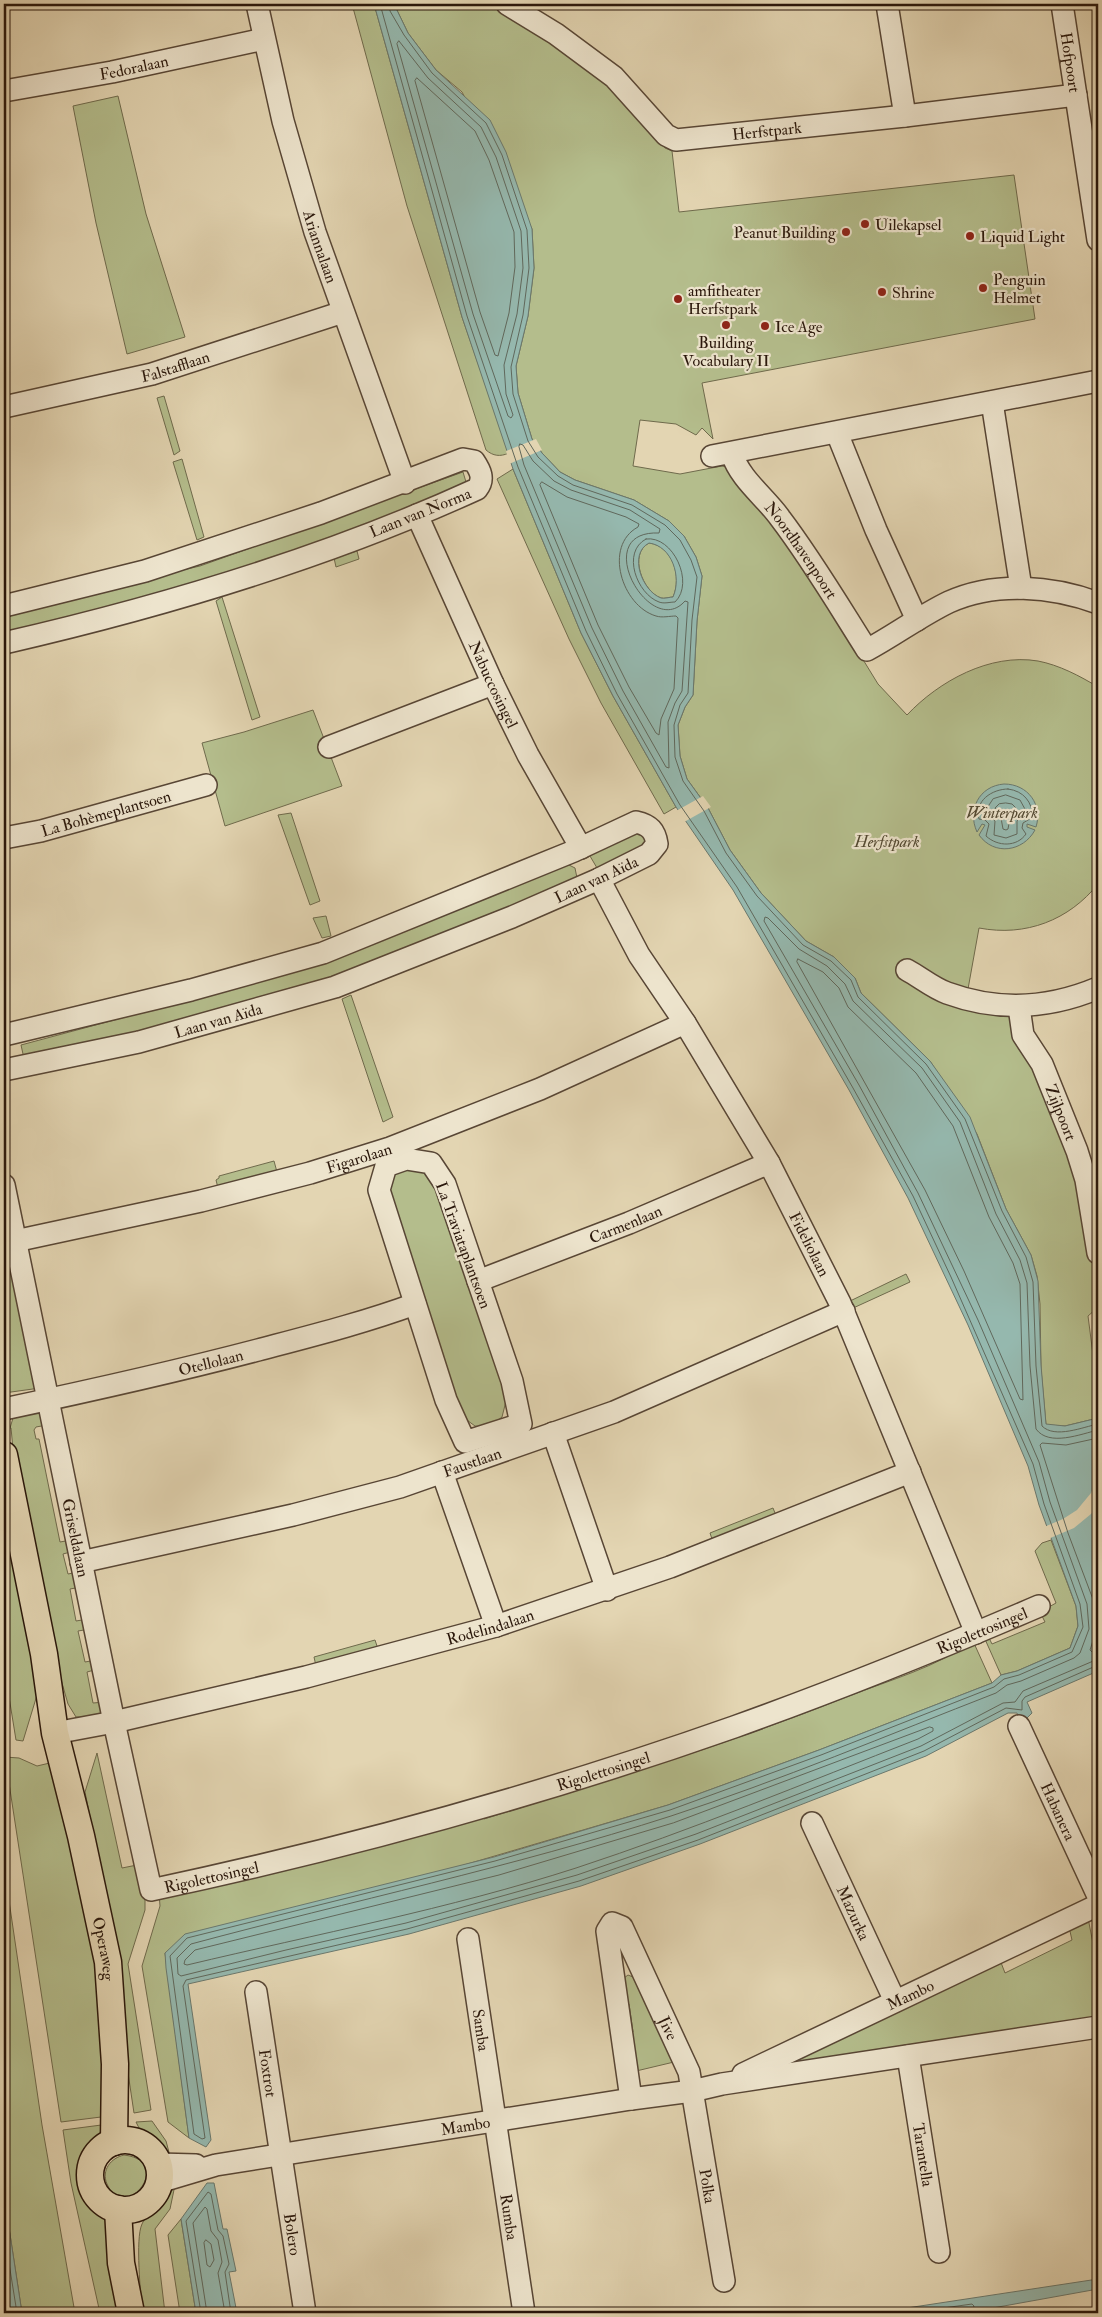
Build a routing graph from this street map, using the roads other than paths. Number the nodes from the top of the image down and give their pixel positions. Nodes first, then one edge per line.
1 (257, 4) edge
2 (507, 4) edge
3 (888, 4) edge
4 (1062, 4) edge
5 (264, 39) junction
6 (4, 92) edge
7 (1076, 95) junction
8 (905, 116) junction
9 (1094, 188) edge
10 (1098, 240) edge
11 (343, 312) junction
12 (1098, 381) edge
13 (992, 402) junction
14 (4, 407) edge
15 (837, 433) junction
16 (405, 483) junction
17 (417, 515) junction
18 (1021, 588) junction
19 (1098, 603) edge
20 (4, 606) edge
21 (916, 620) junction
22 (4, 644) edge
23 (493, 684) junction
24 (329, 746) dead end
25 (206, 785) dead end
26 (4, 838) edge
27 (581, 848) junction
28 (599, 879) junction
29 (907, 970) dead end
30 (1098, 988) edge
31 (1019, 1007) junction
32 (685, 1023) junction
33 (4, 1035) edge
34 (11, 1068) edge
35 (768, 1163) junction
36 (4, 1185) edge
37 (15, 1241) junction
38 (1098, 1253) edge
39 (478, 1280) junction
40 (415, 1304) junction
41 (844, 1311) junction
42 (48, 1400) junction
43 (4, 1409) edge
44 (553, 1433) junction
45 (4, 1455) edge
46 (442, 1472) junction
47 (910, 1472) junction
48 (81, 1562) junction
49 (607, 1590) junction
50 (1039, 1606) dead end
51 (496, 1626) junction
52 (976, 1633) junction
53 (114, 1722) junction
54 (1019, 1726) dead end
55 (62, 1732) junction
56 (812, 1823) dead end
57 (151, 1890) joint
58 (1098, 1896) edge
59 (1098, 1905) edge
60 (468, 1939) dead end
61 (641, 1968) junction
62 (614, 1976) junction
63 (256, 1992) dead end
64 (895, 2001) junction
65 (1098, 2027) edge
66 (908, 2056) junction
67 (722, 2084) junction
68 (692, 2091) junction
69 (631, 2098) junction
70 (496, 2122) junction
71 (123, 2141) junction
72 (281, 2154) junction
73 (159, 2173) junction
74 (127, 2208) junction
75 (939, 2252) dead end
76 (724, 2281) dead end
77 (131, 2313) edge
78 (305, 2313) edge
79 (524, 2313) edge

1 - 5 street, Ariannalaan
2 - 8 street, Herfstpark
3 - 8 street
4 - 7 street, Hofpoort
5 - 6 street, Fedoralaan
5 - 11 street, Ariannalaan
7 - 8 street, Herfstpark
7 - 9 street, Hofpoort
9 - 10 street, Hofpoort
11 - 14 street, Falstafflaan
11 - 16 street, Ariannalaan
12 - 13 street, Noordhavenpoort
13 - 15 street, Noordhavenpoort
13 - 18 street
15 - 21 street
15 - 21 street, Noordhavenpoort
16 - 17 street, Laan van Norma
16 - 20 street, Laan van Norma
17 - 22 street, Laan van Norma
17 - 23 street, Nabuccosingel
18 - 19 street
18 - 21 street
23 - 24 street
23 - 27 street, Nabuccosingel
25 - 26 street, La Bohèmeplantsoen
27 - 28 street, Laan van Aïda
27 - 33 street, Laan van Aïda
28 - 32 street, Fideliolaan
28 - 34 street, Laan van Aïda
29 - 31 street
30 - 31 street
31 - 38 street, Zijlpoort
32 - 35 street, Fideliolaan
32 - 37 street, Figarolaan
35 - 39 street, Carmenlaan
35 - 41 street, Fideliolaan
36 - 37 street, Griseldalaan
37 - 42 street, Griseldalaan
39 - 40 street, La Traviataplantsoen
39 - 40 street, La Traviataplantsoen
40 - 42 street, Otellolaan
41 - 44 street, Faustlaan
41 - 47 street, Fideliolaan
42 - 43 street, Otellolaan
42 - 48 street, Griseldalaan
44 - 46 street, Faustlaan
44 - 49 street
45 - 55 main road, Operaweg
46 - 48 street, Faustlaan
46 - 51 street
47 - 49 street, Rodelindalaan
47 - 52 street, Fideliolaan
48 - 53 street, Griseldalaan
49 - 51 street, Rodelindalaan
50 - 52 street, Rigolettosingel
51 - 53 street, Rodelindalaan
52 - 57 street, Rigolettosingel
53 - 55 street, Rodelindalaan
53 - 57 street, Griseldalaan
54 - 58 street, Habanera
55 - 71 main road, Operaweg
56 - 64 street, Mazurka
59 - 64 street, Mambo
60 - 70 street, Samba
61 - 62 street
61 - 62 street, Jive
61 - 68 street, Jive
62 - 69 street, Jive
63 - 72 street, Foxtrot
64 - 67 street, Mambo
65 - 66 street, Mambo
66 - 67 street, Mambo
66 - 75 street, Tarantella
67 - 68 street, Mambo
68 - 69 street, Mambo
68 - 76 street, Polka
69 - 70 street, Mambo
70 - 72 street, Mambo
70 - 79 street, Rumba
71 - 73 main road
71 - 74 main road
72 - 73 street, Mambo
72 - 78 street, Bolero
73 - 74 main road
74 - 77 main road

